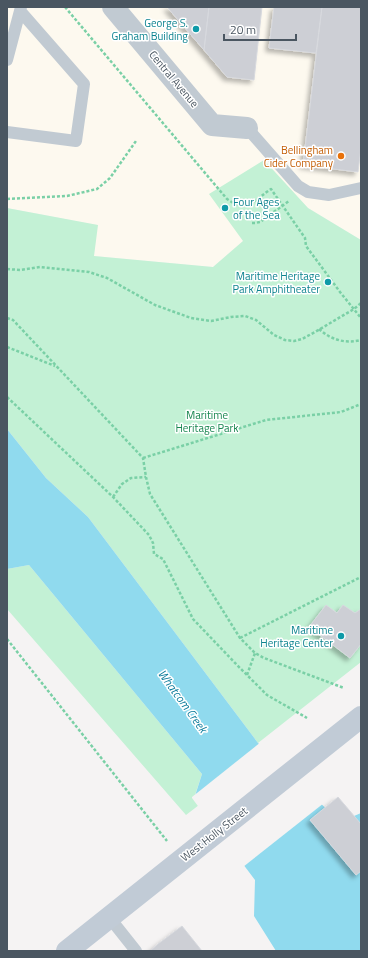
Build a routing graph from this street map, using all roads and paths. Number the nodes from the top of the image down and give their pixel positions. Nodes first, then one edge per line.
1 (66, 7) edge
2 (113, 7) edge
3 (21, 9) edge
4 (7, 60) edge
5 (247, 128) joint
6 (7, 132) edge
7 (136, 142) dead end
8 (361, 188) edge
9 (7, 199) edge
10 (283, 206) junction
11 (252, 223) dead end
12 (7, 269) edge
13 (361, 304) edge
14 (354, 309) junction
15 (7, 318) edge
16 (361, 318) edge
17 (319, 330) junction
18 (361, 340) edge
19 (7, 347) edge
20 (56, 366) junction
21 (7, 397) edge
22 (361, 404) edge
23 (143, 458) junction
24 (146, 477) junction
25 (113, 497) junction
26 (361, 577) edge
27 (240, 638) junction
28 (7, 639) edge
29 (255, 653) junction
30 (247, 676) junction
31 (344, 688) dead end
32 (361, 717) edge
33 (307, 718) dead end
34 (184, 858) junction
35 (109, 917) junction
36 (67, 951) edge
37 (136, 951) edge

1 - 10 path
2 - 5 street, Central Avenue
3 - 4 lane
3 - 6 lane
5 - 8 lane
7 - 9 path
10 - 11 path
10 - 14 path
12 - 17 path
13 - 14 path
14 - 16 path
14 - 17 path
15 - 20 path
17 - 18 path
19 - 20 path
20 - 23 path
21 - 25 path
22 - 23 path
23 - 24 path
24 - 25 path
24 - 27 path
25 - 30 path
26 - 27 path
27 - 29 path
28 - 34 path
29 - 30 path
29 - 31 path
30 - 33 path
32 - 34 main road, West Holly Street
34 - 35 main road, West Holly Street
35 - 36 main road, West Holly Street
35 - 37 lane

